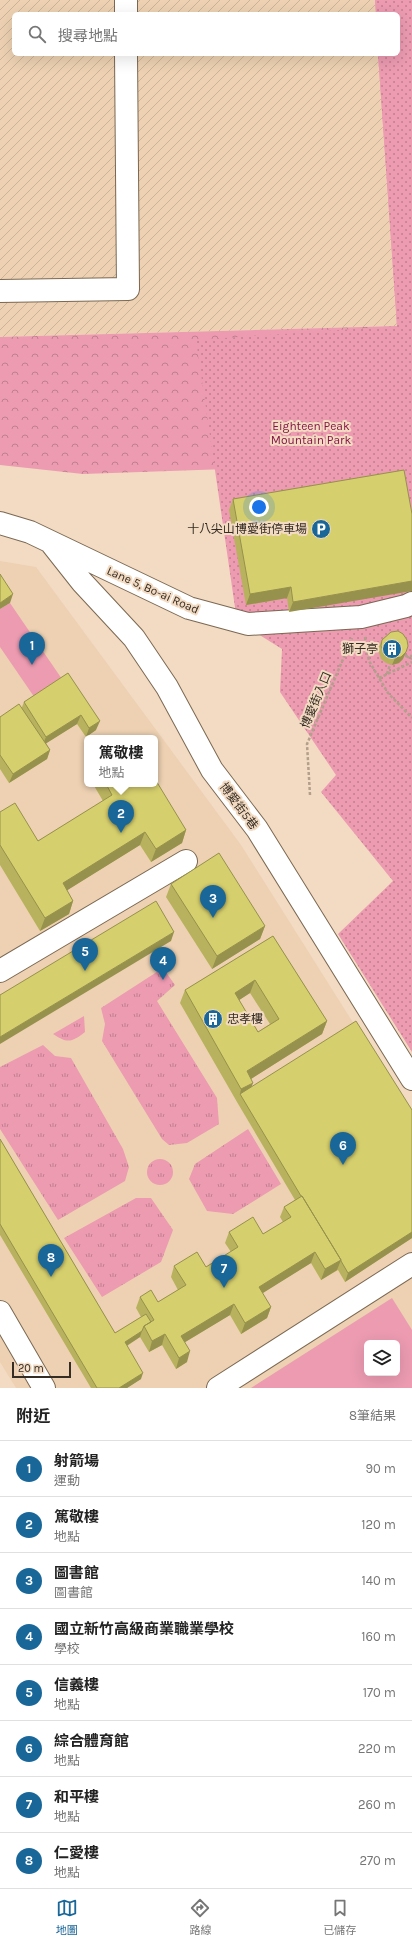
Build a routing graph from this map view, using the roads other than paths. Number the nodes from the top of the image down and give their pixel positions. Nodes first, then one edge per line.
1 (126, 0) edge
2 (126, 12) edge
3 (126, 56) edge
4 (0, 291) edge
5 (0, 523) edge
6 (52, 544) junction
7 (412, 603) edge
8 (186, 861) dead end
9 (0, 971) edge
10 (411, 1077) edge
11 (412, 1264) edge
12 (0, 1312) edge
13 (44, 1388) edge
14 (218, 1388) edge

1 - 2 lane
3 - 4 lane
5 - 6 lane, Lane 5, Bo-ai Road
6 - 7 lane, Lane 5, Bo-ai Road
6 - 10 lane, 博愛街5巷
8 - 9 lane
11 - 14 lane
12 - 13 lane

